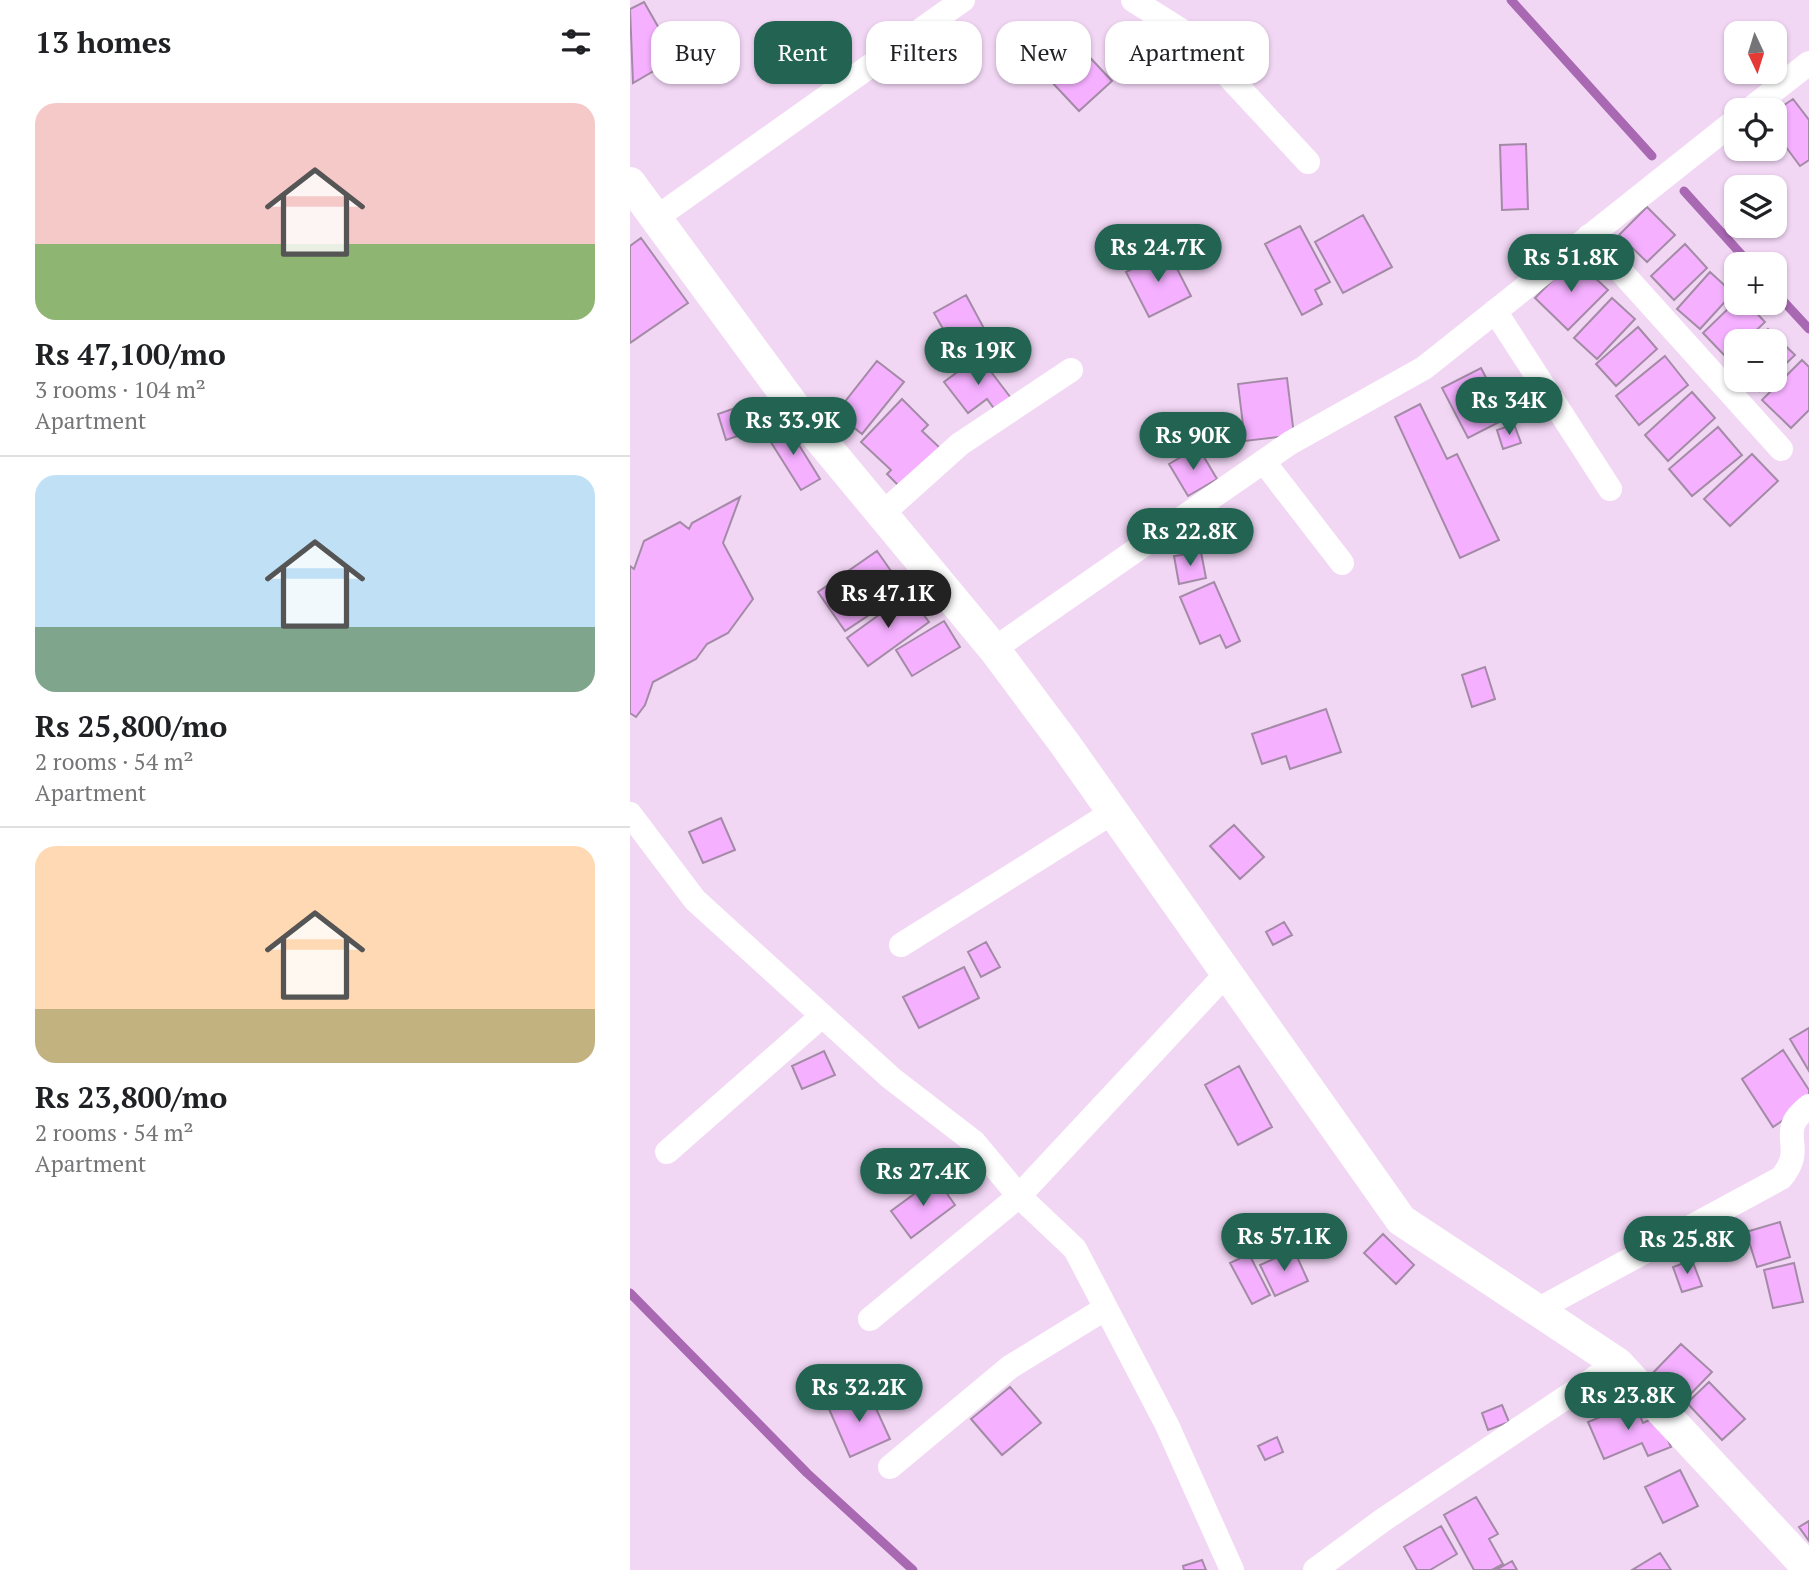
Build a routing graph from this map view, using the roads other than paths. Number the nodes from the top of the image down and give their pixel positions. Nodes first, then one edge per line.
1 (963, 0) edge
2 (1133, 0) edge
3 (1809, 63) edge
4 (1764, 98) edge
5 (1724, 129) edge
6 (1308, 162) dead end
7 (630, 183) edge
8 (656, 218) junction
9 (1589, 236) junction
10 (1495, 311) junction
11 (1071, 370) dead end
12 (1781, 449) dead end
13 (1264, 462) junction
14 (1610, 489) dead end
15 (882, 514) junction
16 (1342, 563) dead end
17 (994, 649) junction
18 (1113, 812) junction
19 (630, 814) edge
20 (901, 945) dead end
21 (1227, 973) junction
22 (822, 1016) junction
23 (1809, 1106) edge
24 (667, 1152) dead end
25 (1019, 1196) junction
26 (1106, 1308) junction
27 (1537, 1310) junction
28 (870, 1319) dead end
29 (1617, 1363) junction
30 (890, 1467) dead end
31 (1809, 1569) edge
32 (1232, 1570) edge
33 (1315, 1570) edge

1 - 8 street
2 - 6 street
3 - 4 street
5 - 9 street
7 - 8 street
8 - 15 street
9 - 10 street
9 - 12 street
10 - 13 street
10 - 14 street
11 - 15 street
13 - 16 street
13 - 17 street
15 - 17 street
17 - 18 street
18 - 20 street
18 - 21 street
19 - 22 street
21 - 25 street
21 - 27 street
22 - 24 street
22 - 25 street
23 - 27 street
25 - 26 street
25 - 28 street
26 - 30 street
26 - 32 street
27 - 29 street
29 - 31 street
29 - 33 street

